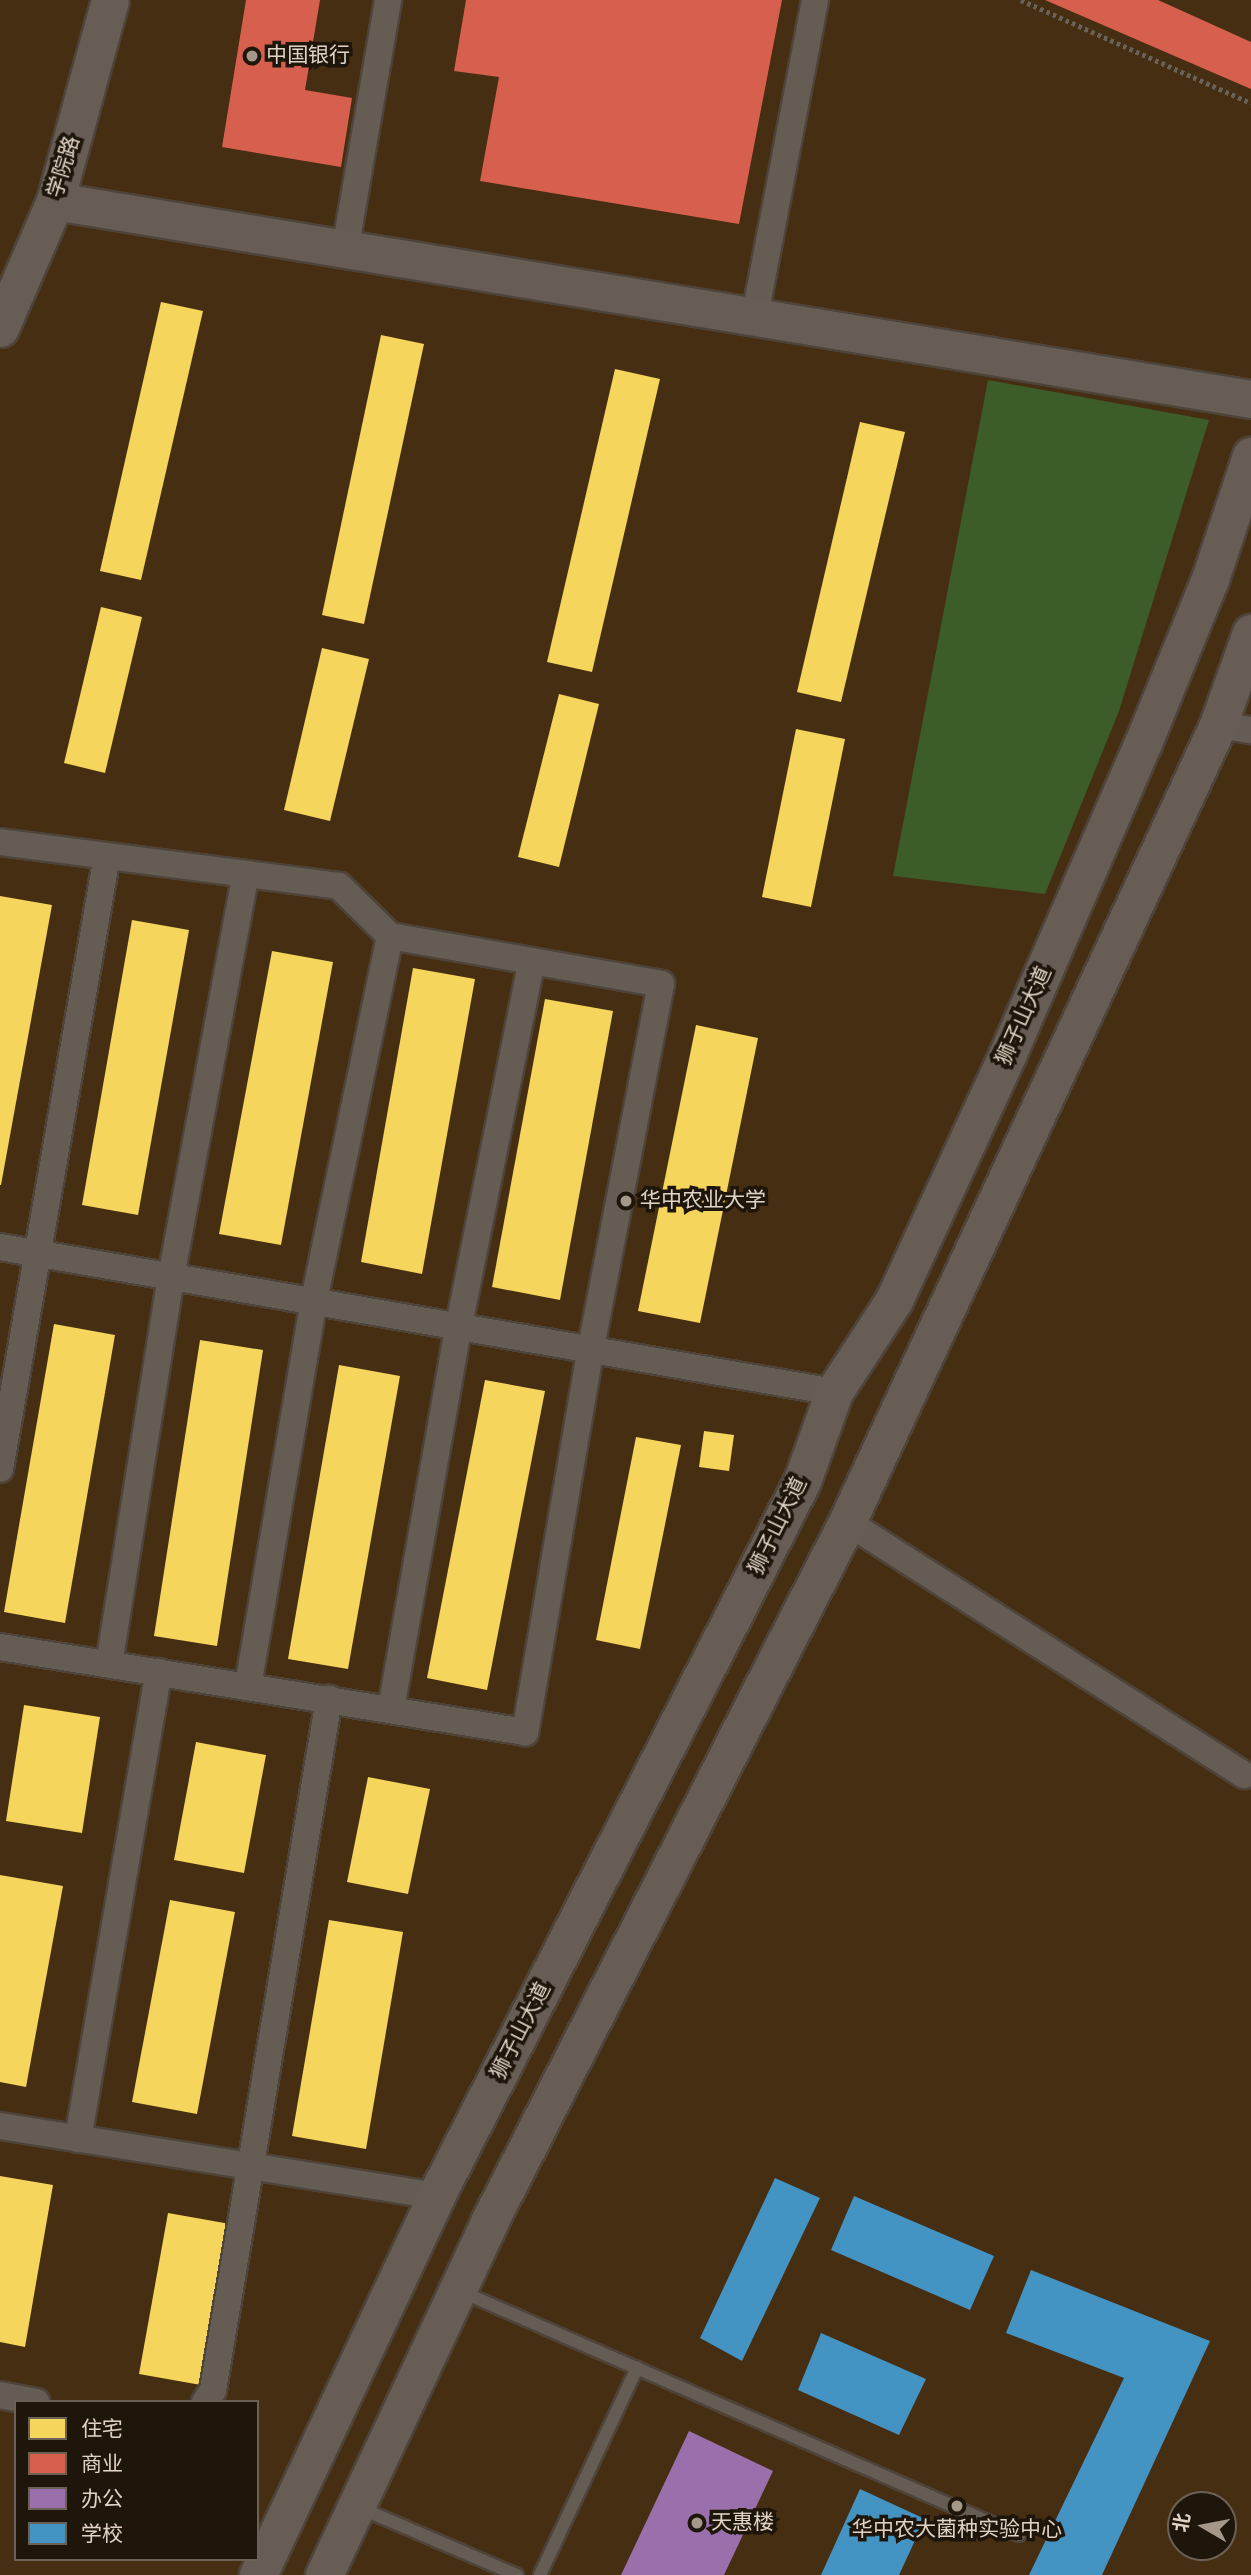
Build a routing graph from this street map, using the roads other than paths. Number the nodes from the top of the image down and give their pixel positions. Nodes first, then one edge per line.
1 (110, 0) edge
2 (388, 0) edge
3 (815, 0) edge
4 (55, 201) junction
5 (345, 250) junction
6 (755, 315) junction
7 (0, 328) edge
8 (1251, 399) edge
9 (1251, 456) edge
10 (1251, 634) edge
11 (1234, 727) edge
12 (0, 842) edge
13 (107, 856) junction
14 (246, 874) junction
15 (390, 936) junction
16 (532, 961) junction
17 (0, 1247) edge
18 (36, 1254) junction
19 (171, 1277) junction
20 (314, 1300) junction
21 (459, 1325) junction
22 (591, 1347) junction
23 (834, 1392) junction
24 (0, 1469) edge
25 (847, 1522) junction
26 (0, 1647) edge
27 (109, 1664) junction
28 (159, 1672) junction
29 (248, 1686) junction
30 (329, 1699) junction
31 (391, 1710) junction
32 (1244, 1775) dead end
33 (0, 2126) edge
34 (78, 2139) junction
35 (252, 2167) junction
36 (436, 2196) junction
37 (457, 2289) junction
38 (637, 2368) junction
39 (0, 2395) edge
40 (26, 2400) edge
41 (206, 2400) edge
42 (355, 2505) junction
43 (1019, 2535) dead end
44 (258, 2575) edge
45 (324, 2575) edge
46 (517, 2575) edge
47 (540, 2575) edge

1 - 4 street, 学院路
2 - 5 street
3 - 6 street
4 - 5 street
4 - 7 street, 学院路
5 - 6 street
6 - 8 street
9 - 23 street, 狮子山大道
10 - 11 street
11 - 25 street
12 - 13 street
13 - 14 street
13 - 18 street
14 - 15 street
14 - 19 street
15 - 16 street
15 - 20 street
16 - 21 street
16 - 22 street
17 - 18 street
18 - 19 street
18 - 24 street
19 - 20 street
19 - 27 street
20 - 21 street
20 - 29 street
21 - 22 street
21 - 31 street
22 - 23 street
22 - 31 street
23 - 36 street, 狮子山大道
25 - 32 street
25 - 37 street
26 - 27 street
27 - 28 street
28 - 29 street
28 - 34 street
29 - 30 street
30 - 31 street
30 - 35 street
33 - 34 street
34 - 35 street
35 - 36 street
35 - 41 street
36 - 44 street, 狮子山大道
37 - 38 lane
37 - 42 street
38 - 43 lane
38 - 47 lane
39 - 40 street
42 - 45 street
42 - 46 lane

